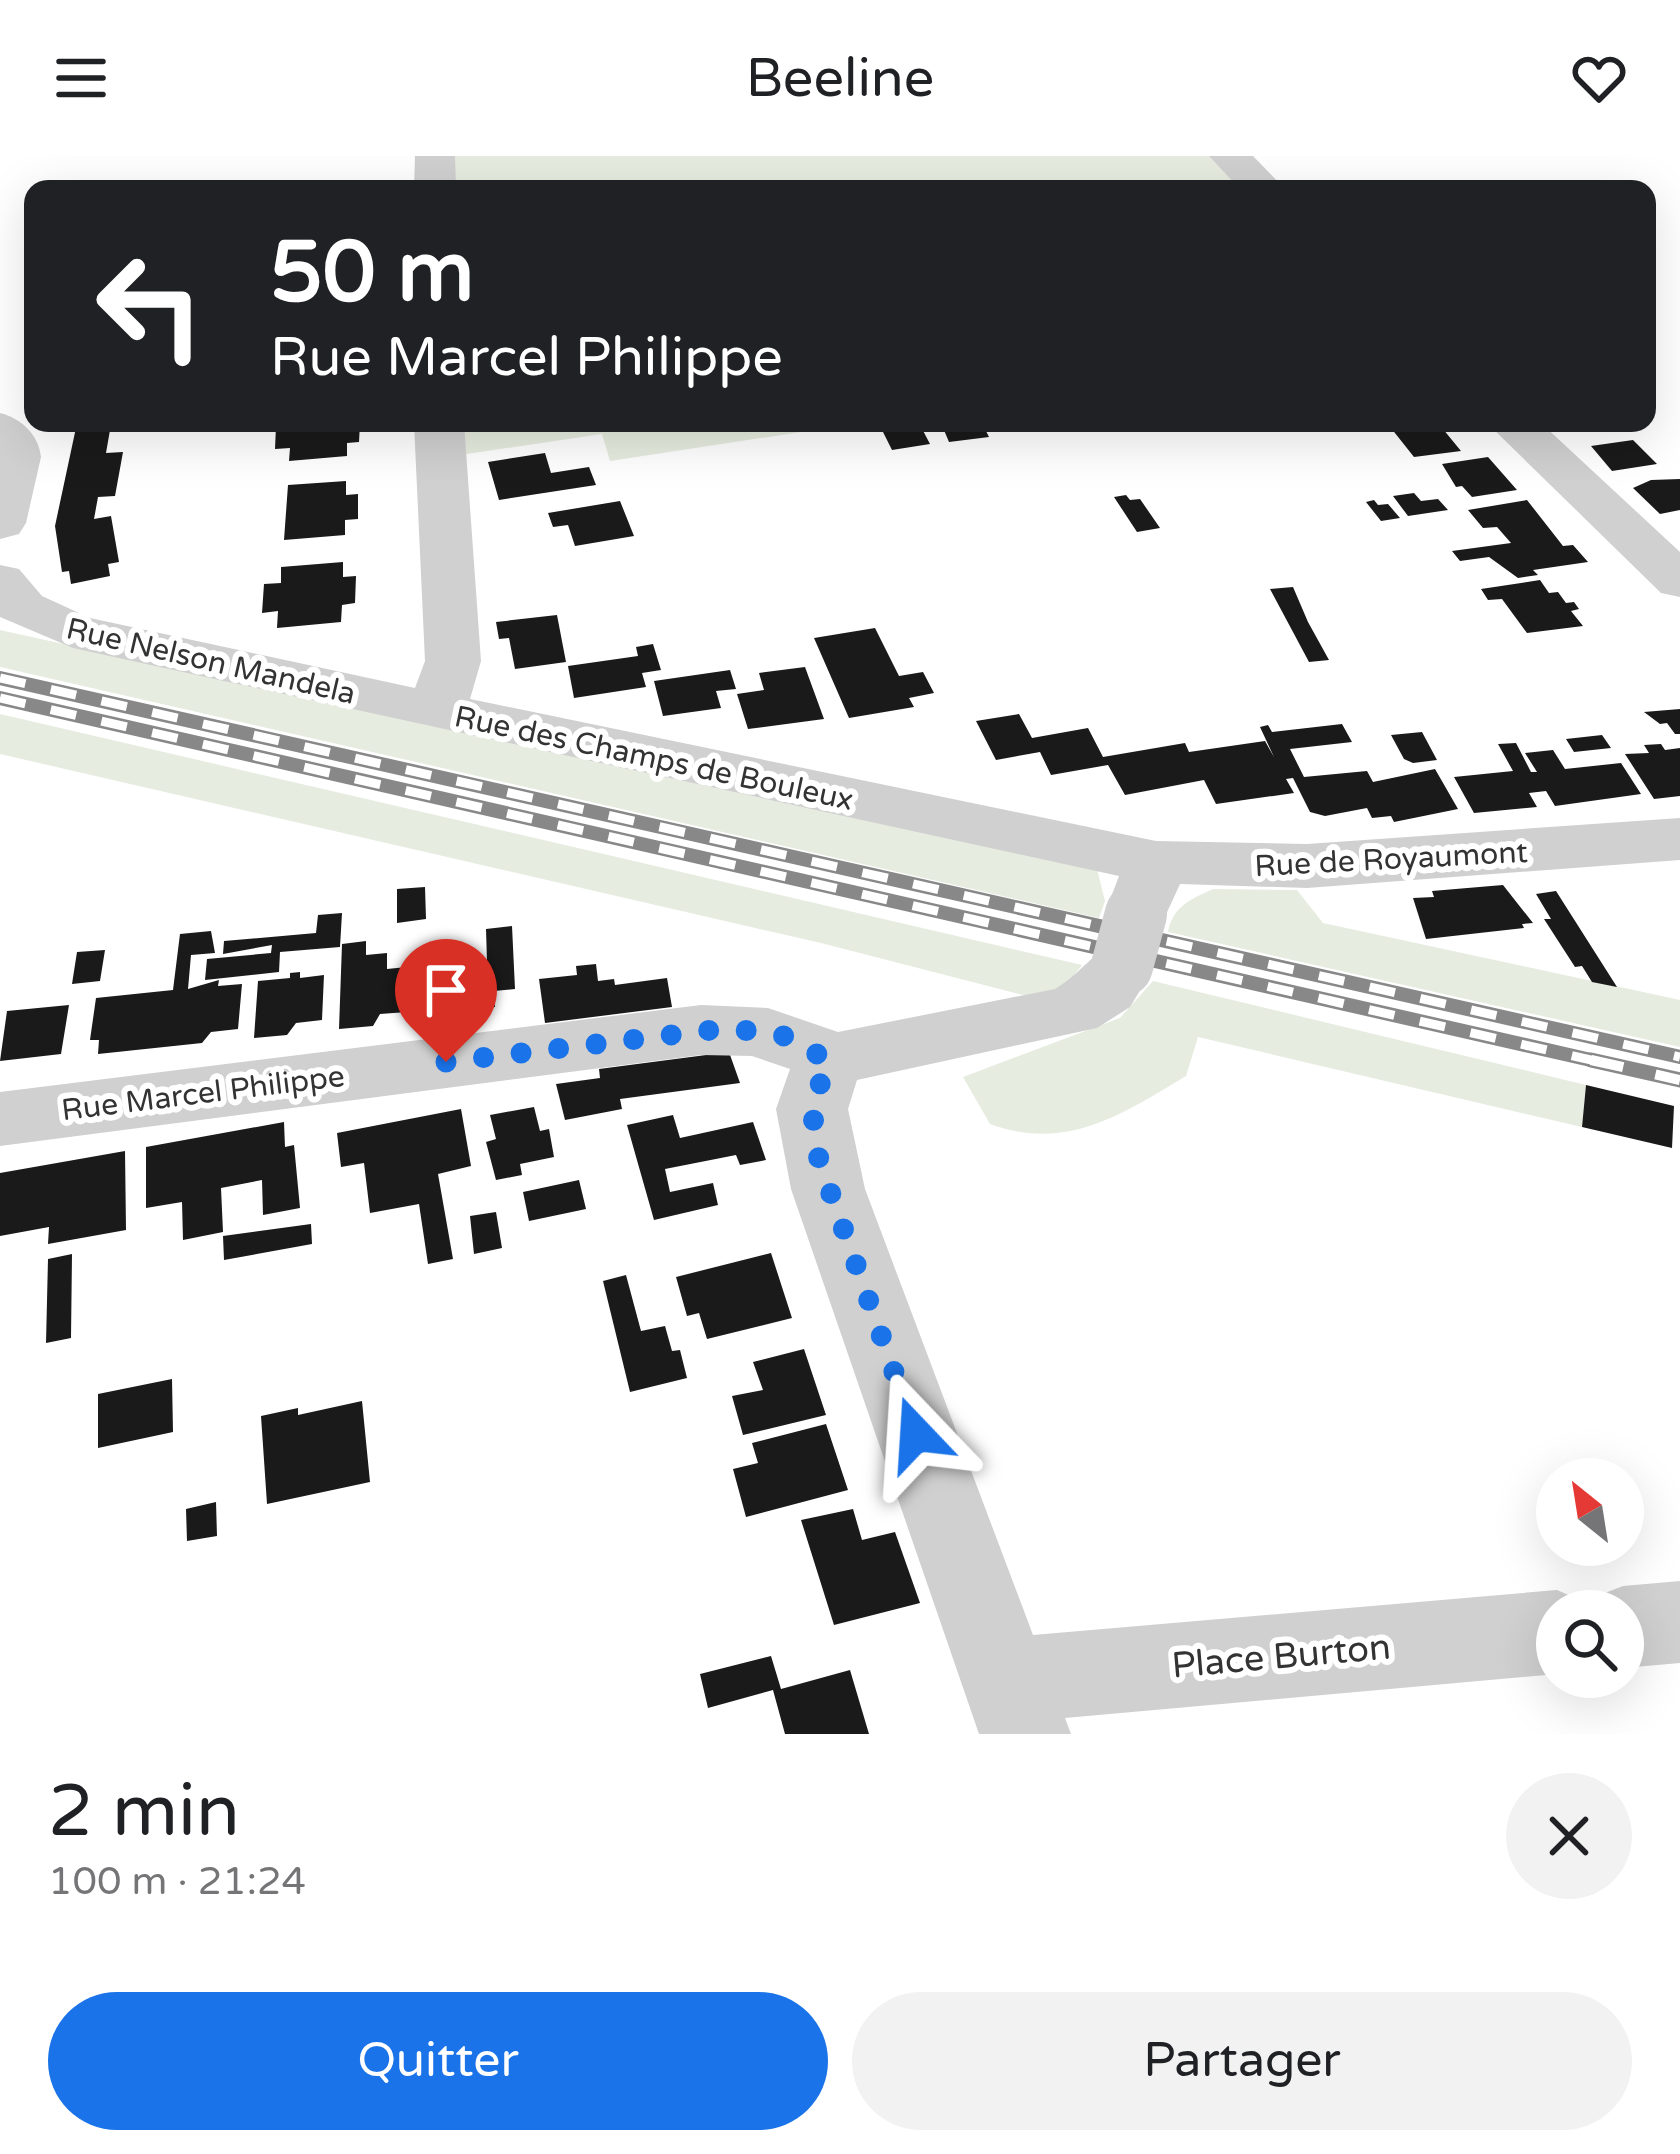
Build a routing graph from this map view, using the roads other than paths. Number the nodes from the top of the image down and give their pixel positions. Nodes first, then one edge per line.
1 (1229, 156) edge
2 (1254, 180) edge
3 (0, 428) edge
4 (440, 432) edge
5 (1522, 432) edge
6 (0, 523) edge
7 (0, 581) edge
8 (1680, 581) edge
9 (437, 711) junction
10 (1680, 839) edge
11 (1138, 914) junction
12 (828, 1060) junction
13 (0, 1119) edge
14 (1680, 1622) edge
15 (1644, 1625) edge
16 (1536, 1635) edge
17 (1015, 1707) edge

1 - 2 street
3 - 6 street
4 - 9 street, Rue des Champs de Bouleux
5 - 8 street
7 - 9 street, Rue Nelson Mandela
9 - 11 street, Rue des Champs de Bouleux
10 - 11 street, Rue de Royaumont
11 - 12 street
12 - 13 street, Rue Marcel Philippe
12 - 17 street
14 - 15 street
16 - 17 street, Place Burton

